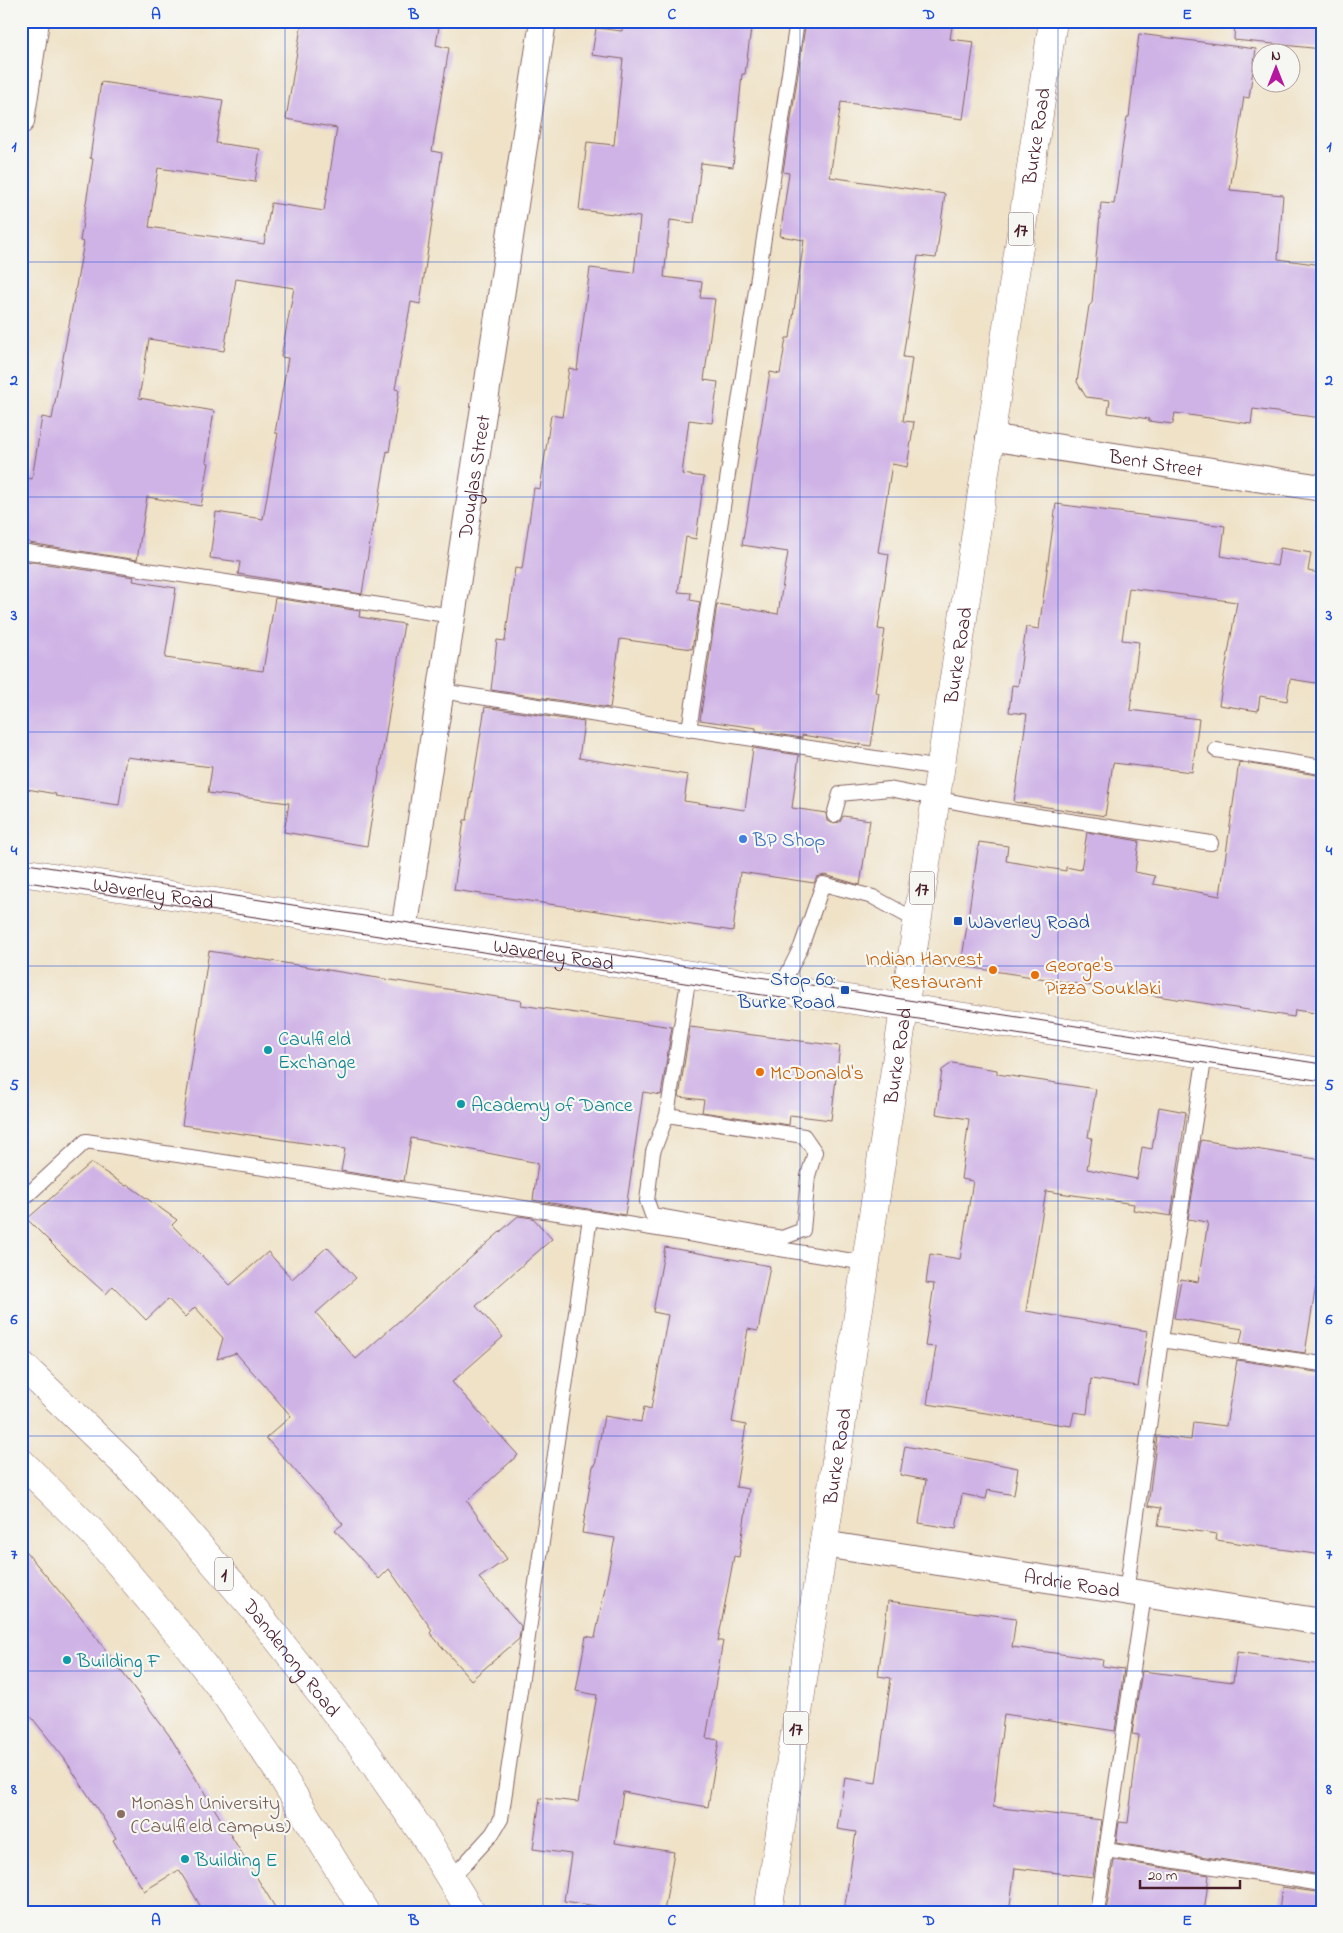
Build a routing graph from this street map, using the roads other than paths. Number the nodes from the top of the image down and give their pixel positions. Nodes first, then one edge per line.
1 (36, 21) edge
2 (543, 21) edge
3 (797, 21) edge
4 (1053, 21) edge
5 (21, 121) edge
6 (990, 437) junction
7 (1322, 488) edge
8 (21, 551) edge
9 (452, 616) junction
10 (441, 691) junction
11 (690, 730) junction
12 (1216, 750) dead end
13 (1322, 767) edge
14 (940, 768) junction
15 (936, 799) junction
16 (834, 815) dead end
17 (1212, 843) dead end
18 (21, 872) edge
19 (917, 921) junction
20 (404, 931) junction
21 (689, 975) junction
22 (780, 989) junction
23 (904, 1008) junction
24 (1205, 1054) junction
25 (1322, 1072) edge
26 (668, 1115) junction
27 (21, 1201) edge
28 (590, 1218) junction
29 (865, 1263) junction
30 (1161, 1340) junction
31 (21, 1364) edge
32 (1322, 1364) edge
33 (21, 1462) edge
34 (823, 1544) junction
35 (1135, 1594) junction
36 (1322, 1622) edge
37 (1106, 1850) junction
38 (451, 1879) junction
39 (1322, 1884) edge
40 (365, 1912) edge
41 (471, 1912) edge
42 (768, 1912) edge
43 (1097, 1912) edge

1 - 5 street
2 - 9 street, Douglas Street
3 - 11 lane
4 - 6 main road, Burke Road / 17
6 - 7 street, Bent Street
6 - 14 main road, Burke Road / 17
8 - 9 lane
9 - 10 street, Douglas Street
10 - 11 lane
10 - 20 street, Douglas Street
11 - 14 lane
12 - 13 lane
14 - 15 main road, Burke Road / 17
15 - 16 lane
15 - 17 lane
15 - 19 main road, Burke Road / 17
18 - 20 main road, Waverley Road
19 - 22 lane
19 - 23 main road, Burke Road / 17
20 - 21 main road, Waverley Road
21 - 22 main road, Waverley Road
21 - 26 lane
22 - 23 main road, Waverley Road
23 - 24 main road, Waverley Road
23 - 29 main road, Burke Road / 17
24 - 25 main road, Waverley Road
24 - 30 lane
26 - 26 lane
27 - 28 lane
28 - 29 lane
28 - 38 lane
29 - 34 main road, Burke Road / 17
30 - 32 lane
30 - 35 lane
31 - 38 main road, Dandenong Road / 1
33 - 40 main road
34 - 35 street, Ardrie Road
34 - 42 main road, Burke Road / 17
35 - 36 street, Ardrie Road
35 - 37 lane
37 - 39 lane
37 - 43 lane
38 - 41 main road, Dandenong Road / 1

